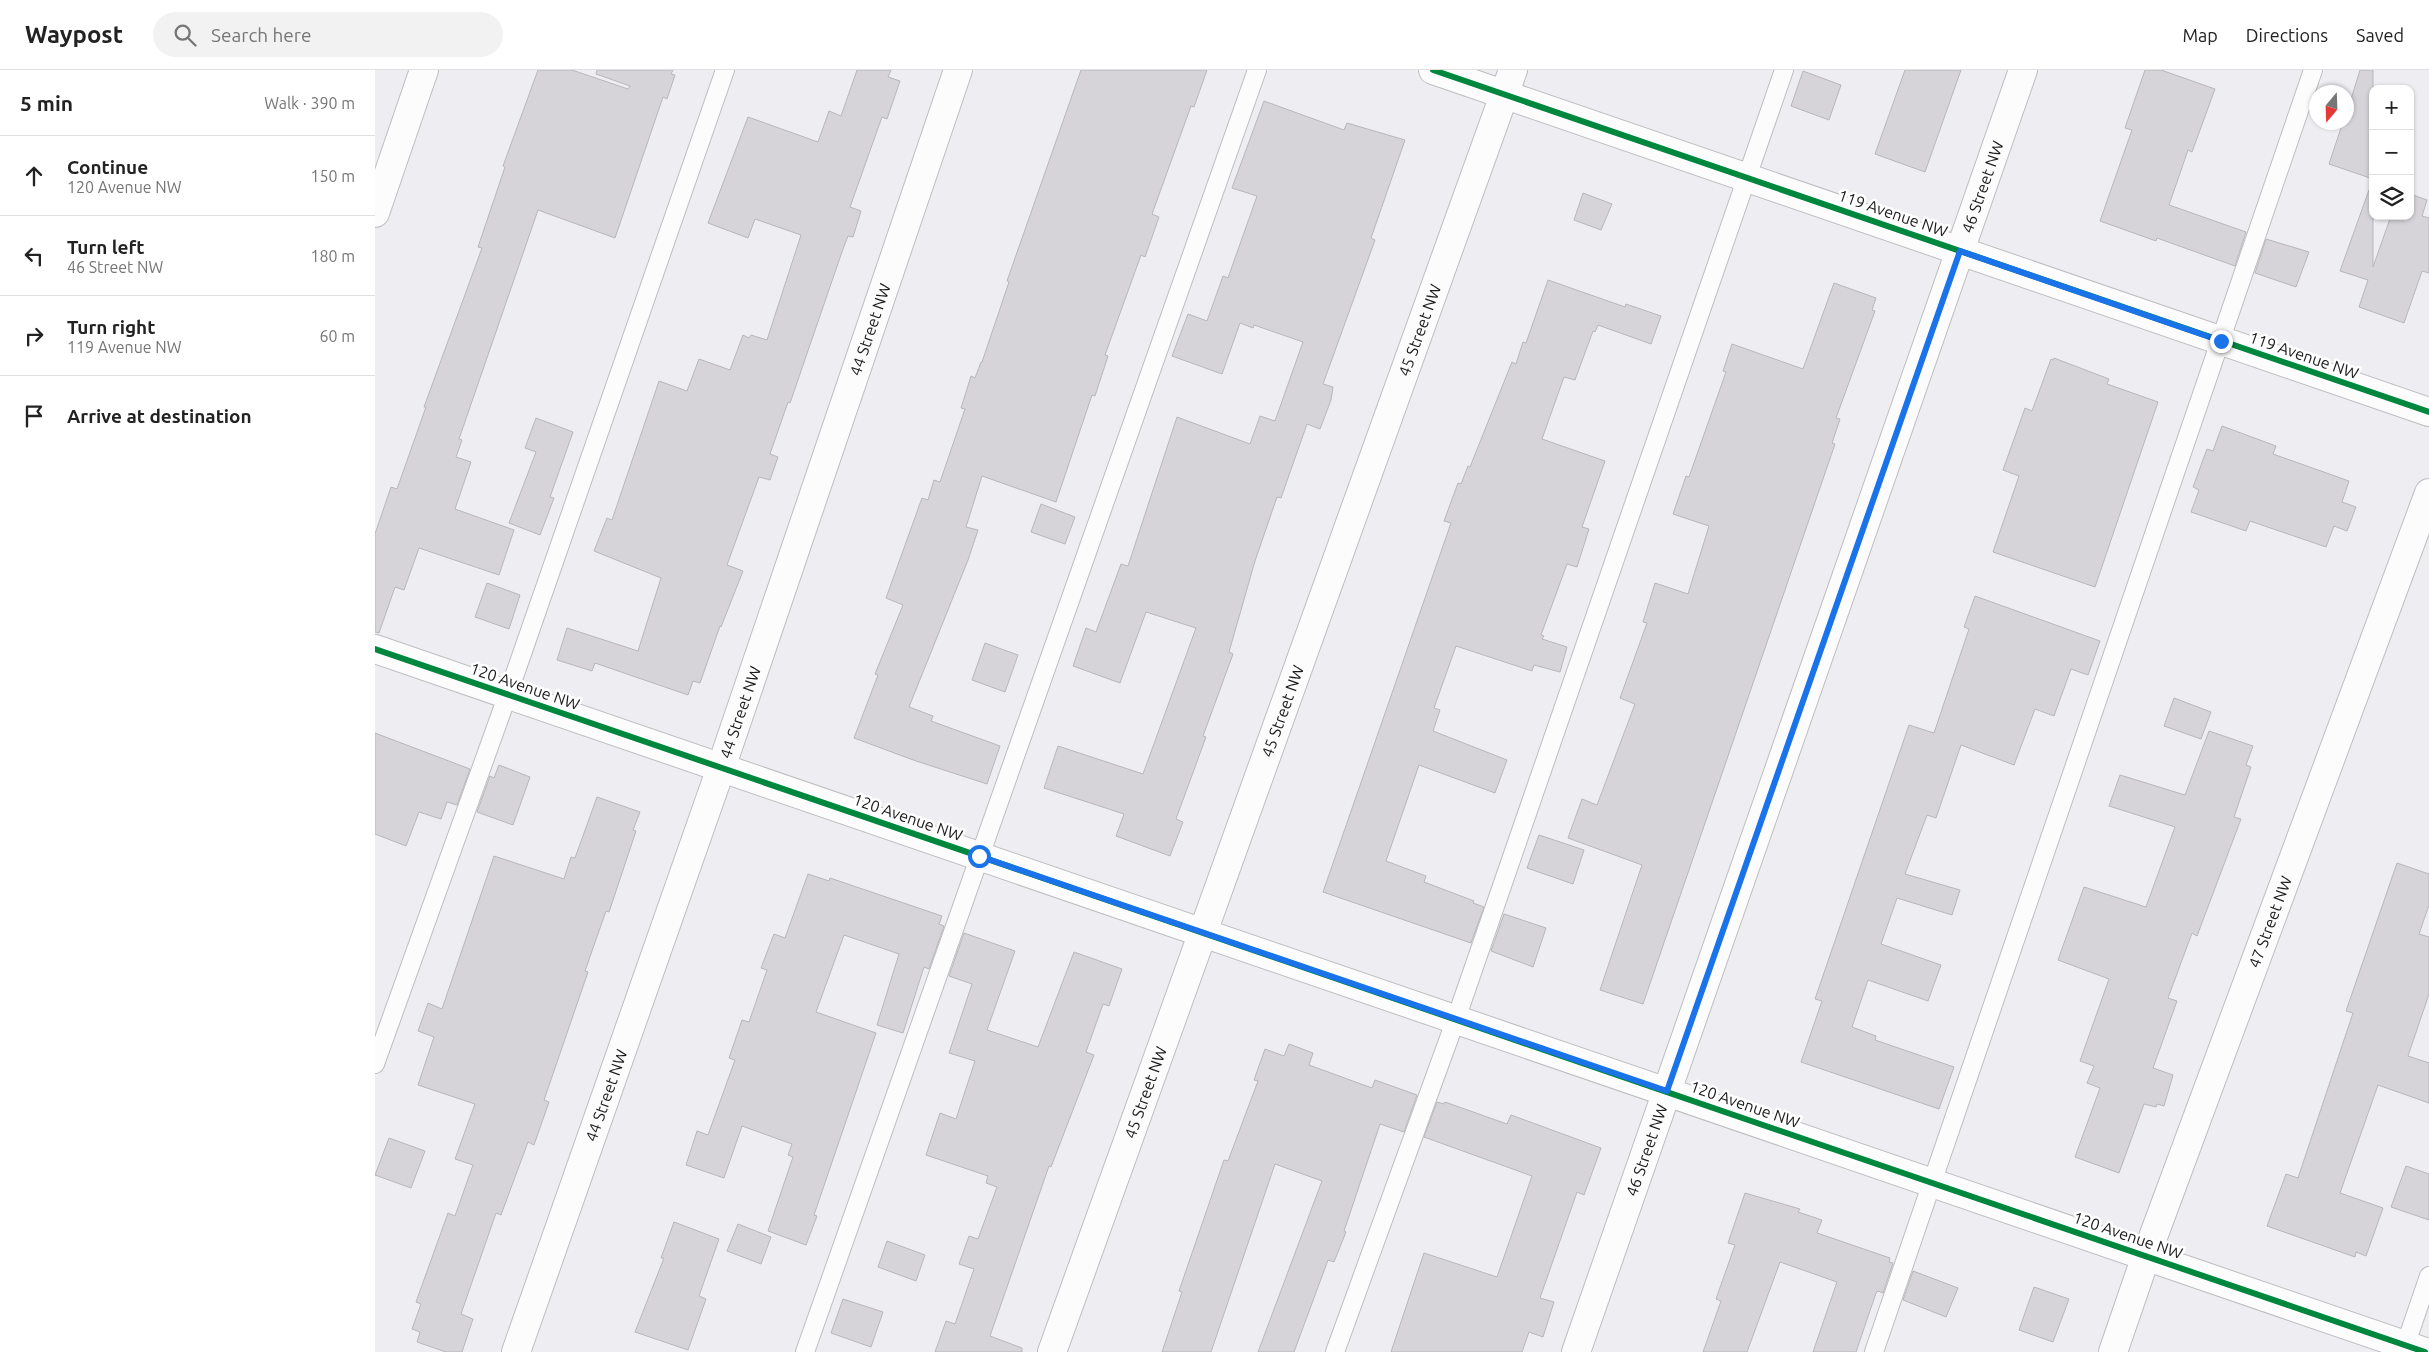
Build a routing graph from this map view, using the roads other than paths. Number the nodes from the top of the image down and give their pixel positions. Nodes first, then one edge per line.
1 (424, 70) edge
2 (725, 70) edge
3 (958, 70) edge
4 (1257, 70) edge
5 (1433, 70) edge
6 (1784, 70) edge
7 (2023, 70) edge
8 (2313, 70) edge
9 (1509, 82) edge
10 (1747, 178) junction
11 (375, 213) edge
12 (1960, 251) junction
13 (2221, 341) junction
14 (2429, 412) edge
15 (2429, 493) edge
16 (375, 649) edge
17 (507, 694) junction
18 (721, 768) junction
19 (979, 856) junction
20 (1202, 932) junction
21 (1455, 1019) junction
22 (375, 1064) edge
23 (1667, 1091) junction
24 (1933, 1183) junction
25 (2146, 1256) junction
26 (2429, 1276) edge
27 (2411, 1350) edge
28 (516, 1352) edge
29 (805, 1352) edge
30 (1051, 1352) edge
31 (1335, 1352) edge
32 (1575, 1352) edge
33 (1874, 1352) edge
34 (2113, 1352) edge

1 - 11 street
2 - 17 lane
3 - 18 street, 44 Street NW
4 - 19 lane
5 - 9 street, 119 Avenue NW
6 - 10 lane
7 - 12 street, 46 Street NW
8 - 13 lane
9 - 10 street, 119 Avenue NW
9 - 20 street, 45 Street NW
10 - 12 street, 119 Avenue NW
10 - 21 lane
12 - 13 street, 119 Avenue NW
12 - 23 street, 46 Street NW
13 - 14 street, 119 Avenue NW
13 - 24 lane
15 - 25 street, 47 Street NW
16 - 17 street, 120 Avenue NW
17 - 18 street, 120 Avenue NW
17 - 22 lane
18 - 19 street, 120 Avenue NW
18 - 28 street, 44 Street NW
19 - 20 street, 120 Avenue NW
19 - 29 lane
20 - 21 street, 120 Avenue NW
20 - 30 street, 45 Street NW
21 - 23 street, 120 Avenue NW
21 - 31 lane
23 - 24 street, 120 Avenue NW
23 - 32 street, 46 Street NW
24 - 25 street, 120 Avenue NW
24 - 33 lane
25 - 27 street, 120 Avenue NW
25 - 34 street, 47 Street NW
26 - 27 lane

